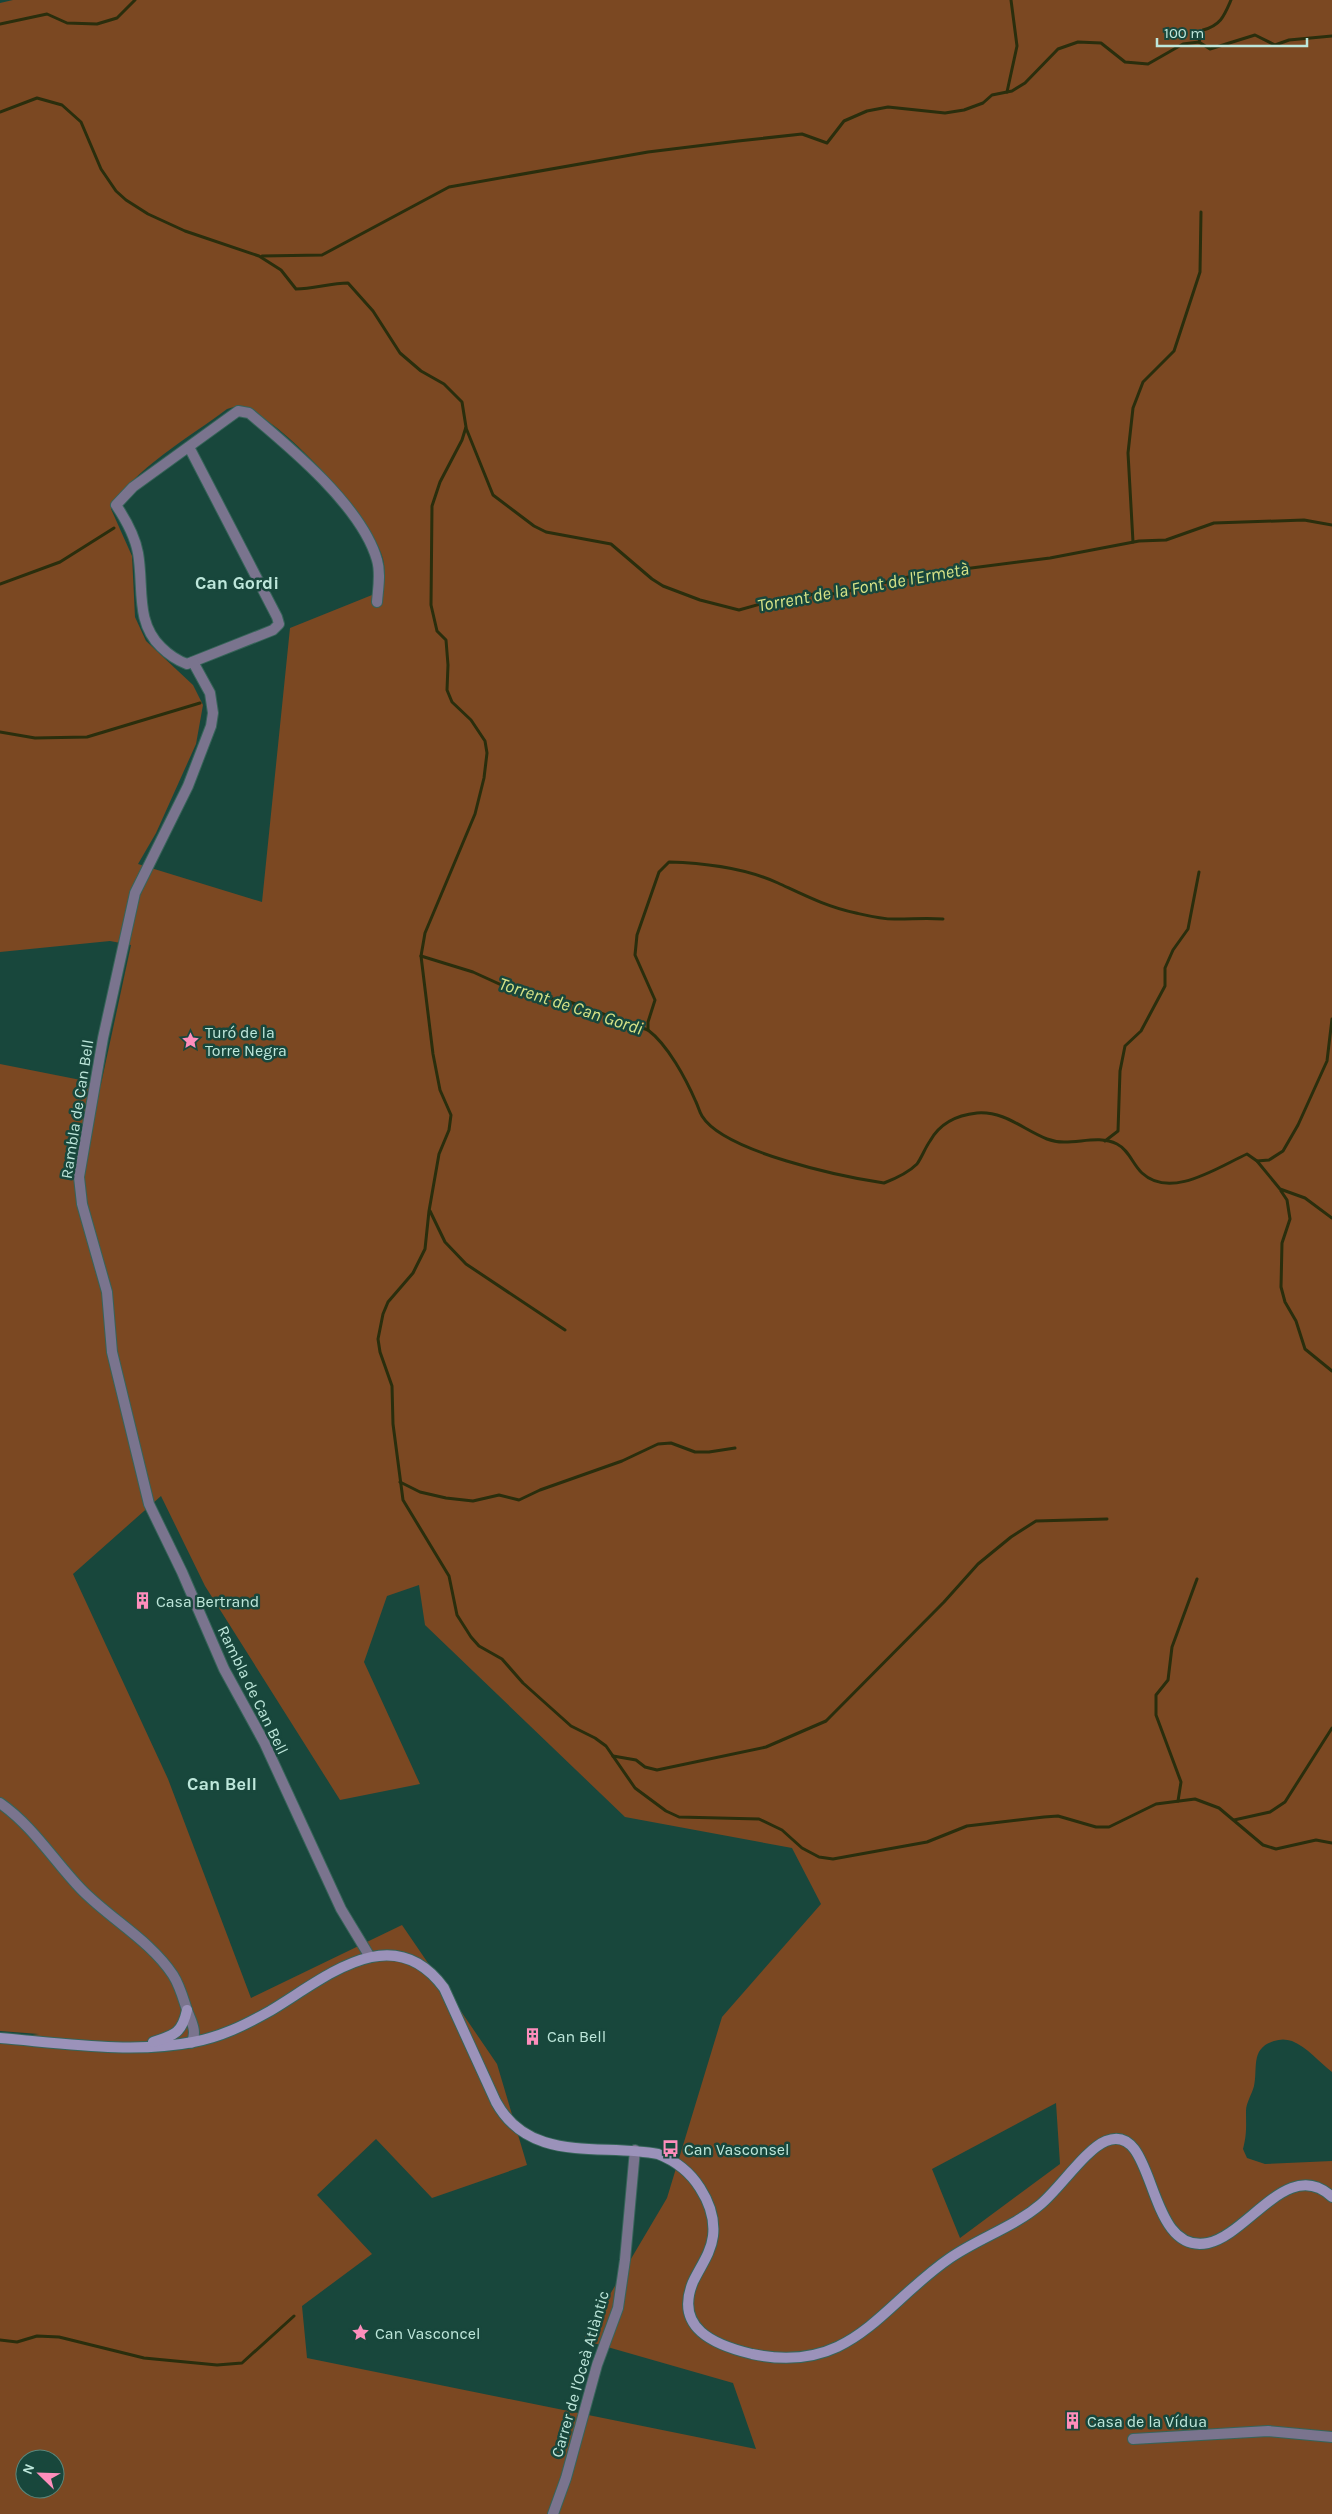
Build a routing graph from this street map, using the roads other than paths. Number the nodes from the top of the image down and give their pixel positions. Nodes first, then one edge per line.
1 (189, 447) junction
2 (377, 602) dead end
3 (193, 662) junction
4 (0, 1803) edge
5 (370, 1957) junction
6 (187, 2010) junction
7 (194, 2030) junction
8 (0, 2038) edge
9 (207, 2039) junction
10 (191, 2043) junction
11 (137, 2046) junction
12 (635, 2150) junction
13 (1332, 2197) edge
14 (1332, 2437) edge
15 (1133, 2439) dead end
16 (553, 2514) edge

1 - 2 street
1 - 3 street
1 - 3 street
3 - 5 street, Rambla de Can Bell
4 - 6 street
5 - 9 main road
5 - 12 main road
6 - 7 street
6 - 10 main road
6 - 11 main road
7 - 9 street
7 - 10 street
8 - 11 main road
9 - 10 main road
10 - 11 main road
12 - 13 main road
12 - 16 street, Carrer de l'Oceà Atlàntic
14 - 15 street

